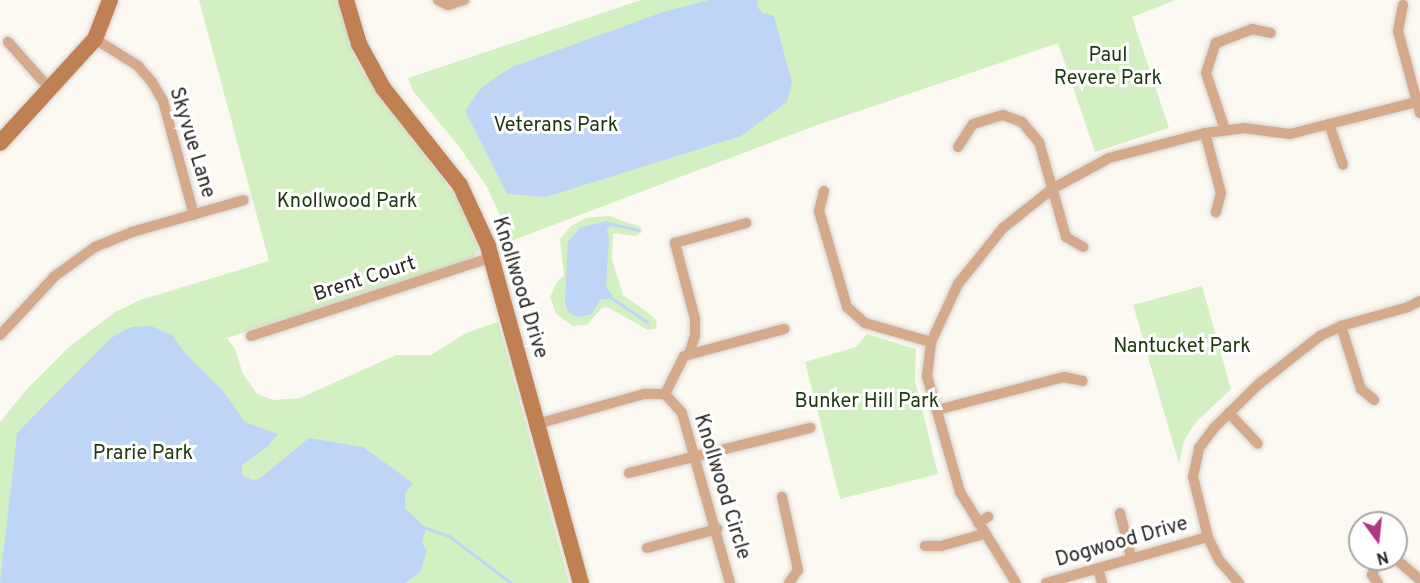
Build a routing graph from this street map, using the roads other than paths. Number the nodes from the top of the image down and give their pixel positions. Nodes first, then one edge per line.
1 (110, 0) edge
2 (346, 0) edge
3 (438, 0) edge
4 (464, 0) edge
5 (1403, 5) dead end
6 (1271, 33) dead end
7 (95, 39) junction
8 (8, 42) dead end
9 (50, 89) junction
10 (1418, 101) edge
11 (1420, 113) edge
12 (1329, 124) junction
13 (1225, 130) junction
14 (1206, 133) junction
15 (0, 143) edge
16 (958, 147) dead end
17 (1343, 165) dead end
18 (1052, 189) junction
19 (824, 191) dead end
20 (244, 201) dead end
21 (1216, 212) dead end
22 (194, 215) junction
23 (746, 223) dead end
24 (1083, 247) dead end
25 (492, 257) junction
26 (1420, 301) edge
27 (1341, 326) junction
28 (784, 328) dead end
29 (0, 334) edge
30 (250, 336) dead end
31 (931, 342) junction
32 (689, 354) junction
33 (1083, 381) dead end
34 (665, 394) junction
35 (1374, 400) dead end
36 (937, 410) junction
37 (1228, 413) junction
38 (537, 424) junction
39 (810, 428) dead end
40 (1258, 444) dead end
41 (695, 455) junction
42 (628, 473) dead end
43 (782, 497) dead end
44 (1120, 513) dead end
45 (988, 517) dead end
46 (978, 523) junction
47 (717, 529) junction
48 (984, 534) junction
49 (1208, 537) junction
50 (925, 546) dead end
51 (647, 548) dead end
52 (1131, 557) junction
53 (1098, 569) junction
54 (1408, 570) edge
55 (1420, 580) edge
56 (580, 583) edge
57 (730, 583) edge
58 (789, 583) edge
59 (1016, 583) edge
60 (1046, 583) edge
61 (1102, 583) edge
62 (1239, 583) edge

1 - 7 street
2 - 25 street, Knollwood Drive
3 - 4 street
5 - 10 street
6 - 13 street
7 - 9 street
7 - 22 street, Skyvue Lane
8 - 9 street
9 - 15 street
10 - 11 street
10 - 12 street
12 - 13 street
12 - 17 street
13 - 14 street
14 - 18 street
14 - 21 street
16 - 18 street
18 - 24 street
18 - 31 street
19 - 31 street
20 - 22 street
22 - 29 street
23 - 32 street
25 - 30 street, Brent Court
25 - 38 street, Knollwood Drive
26 - 27 street
27 - 35 street
27 - 37 street
28 - 32 street
31 - 36 street
32 - 34 street
33 - 36 street
34 - 38 street
34 - 41 street, Knollwood Circle
36 - 46 street
37 - 40 street
37 - 49 street
38 - 56 street, Knollwood Drive
39 - 41 street
41 - 42 street
41 - 47 street, Knollwood Circle
43 - 58 street
44 - 52 street
45 - 46 street
46 - 48 street
47 - 51 street
47 - 57 street, Knollwood Circle
48 - 50 street
48 - 59 street
49 - 52 street, Dogwood Drive
49 - 62 street
52 - 53 street, Dogwood Drive
53 - 60 street, Dogwood Drive
53 - 61 street
54 - 55 street

